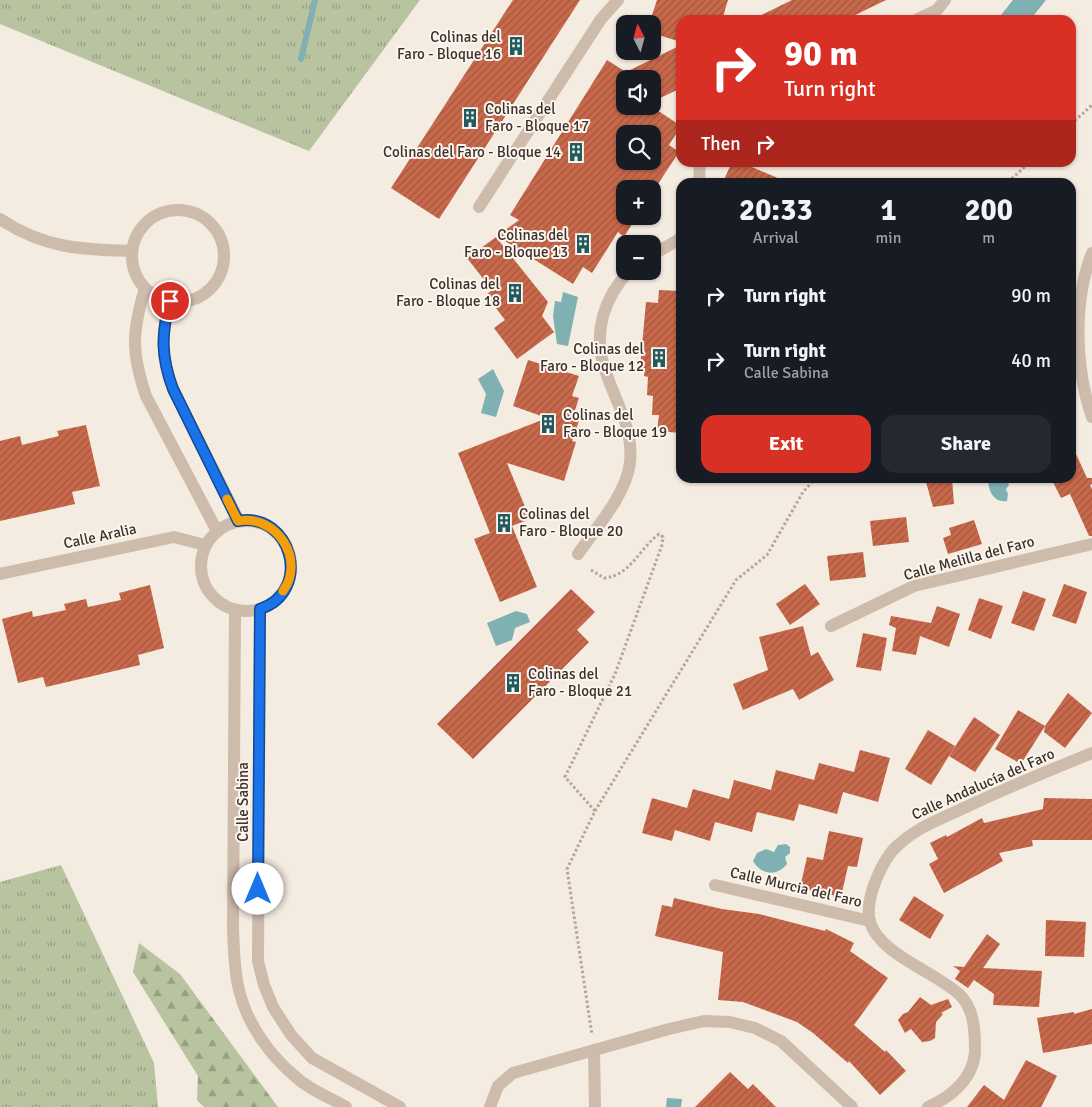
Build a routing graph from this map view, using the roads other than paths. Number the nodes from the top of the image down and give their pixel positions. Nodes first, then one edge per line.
1 (618, 0) edge
2 (945, 0) edge
3 (926, 15) edge
4 (479, 207) dead end
5 (0, 219) edge
6 (676, 241) edge
7 (661, 250) edge
8 (132, 251) junction
9 (1092, 253) edge
10 (620, 280) edge
11 (145, 288) junction
12 (170, 301) junction
13 (1092, 417) edge
14 (238, 521) junction
15 (217, 531) junction
16 (206, 544) junction
17 (1092, 544) edge
18 (578, 554) dead end
19 (0, 568) edge
20 (24, 568) junction
21 (0, 574) edge
22 (260, 609) junction
23 (235, 610) junction
24 (831, 626) dead end
25 (1092, 753) edge
26 (715, 885) dead end
27 (870, 921) junction
28 (594, 1050) junction
29 (346, 1107) edge
30 (400, 1107) edge
31 (490, 1107) edge
32 (595, 1107) edge
33 (852, 1107) edge
34 (928, 1107) edge

1 - 4 street
2 - 3 street
5 - 8 street
6 - 7 street
8 - 11 street
8 - 12 street
9 - 13 street
10 - 18 street
11 - 12 street
11 - 15 street
12 - 14 street
14 - 15 street
14 - 22 street
15 - 16 street
16 - 20 street, Calle Aralia
16 - 23 street
17 - 24 street, Calle Melilla del Faro
19 - 20 street
20 - 21 street, Calle Aralia
22 - 23 street
22 - 30 street, Calle Sabina
23 - 29 street, Calle Sabina
25 - 27 street, Calle Andalucía del Faro
26 - 27 street, Calle Murcia del Faro
27 - 34 street
28 - 31 street
28 - 32 street
28 - 33 street

